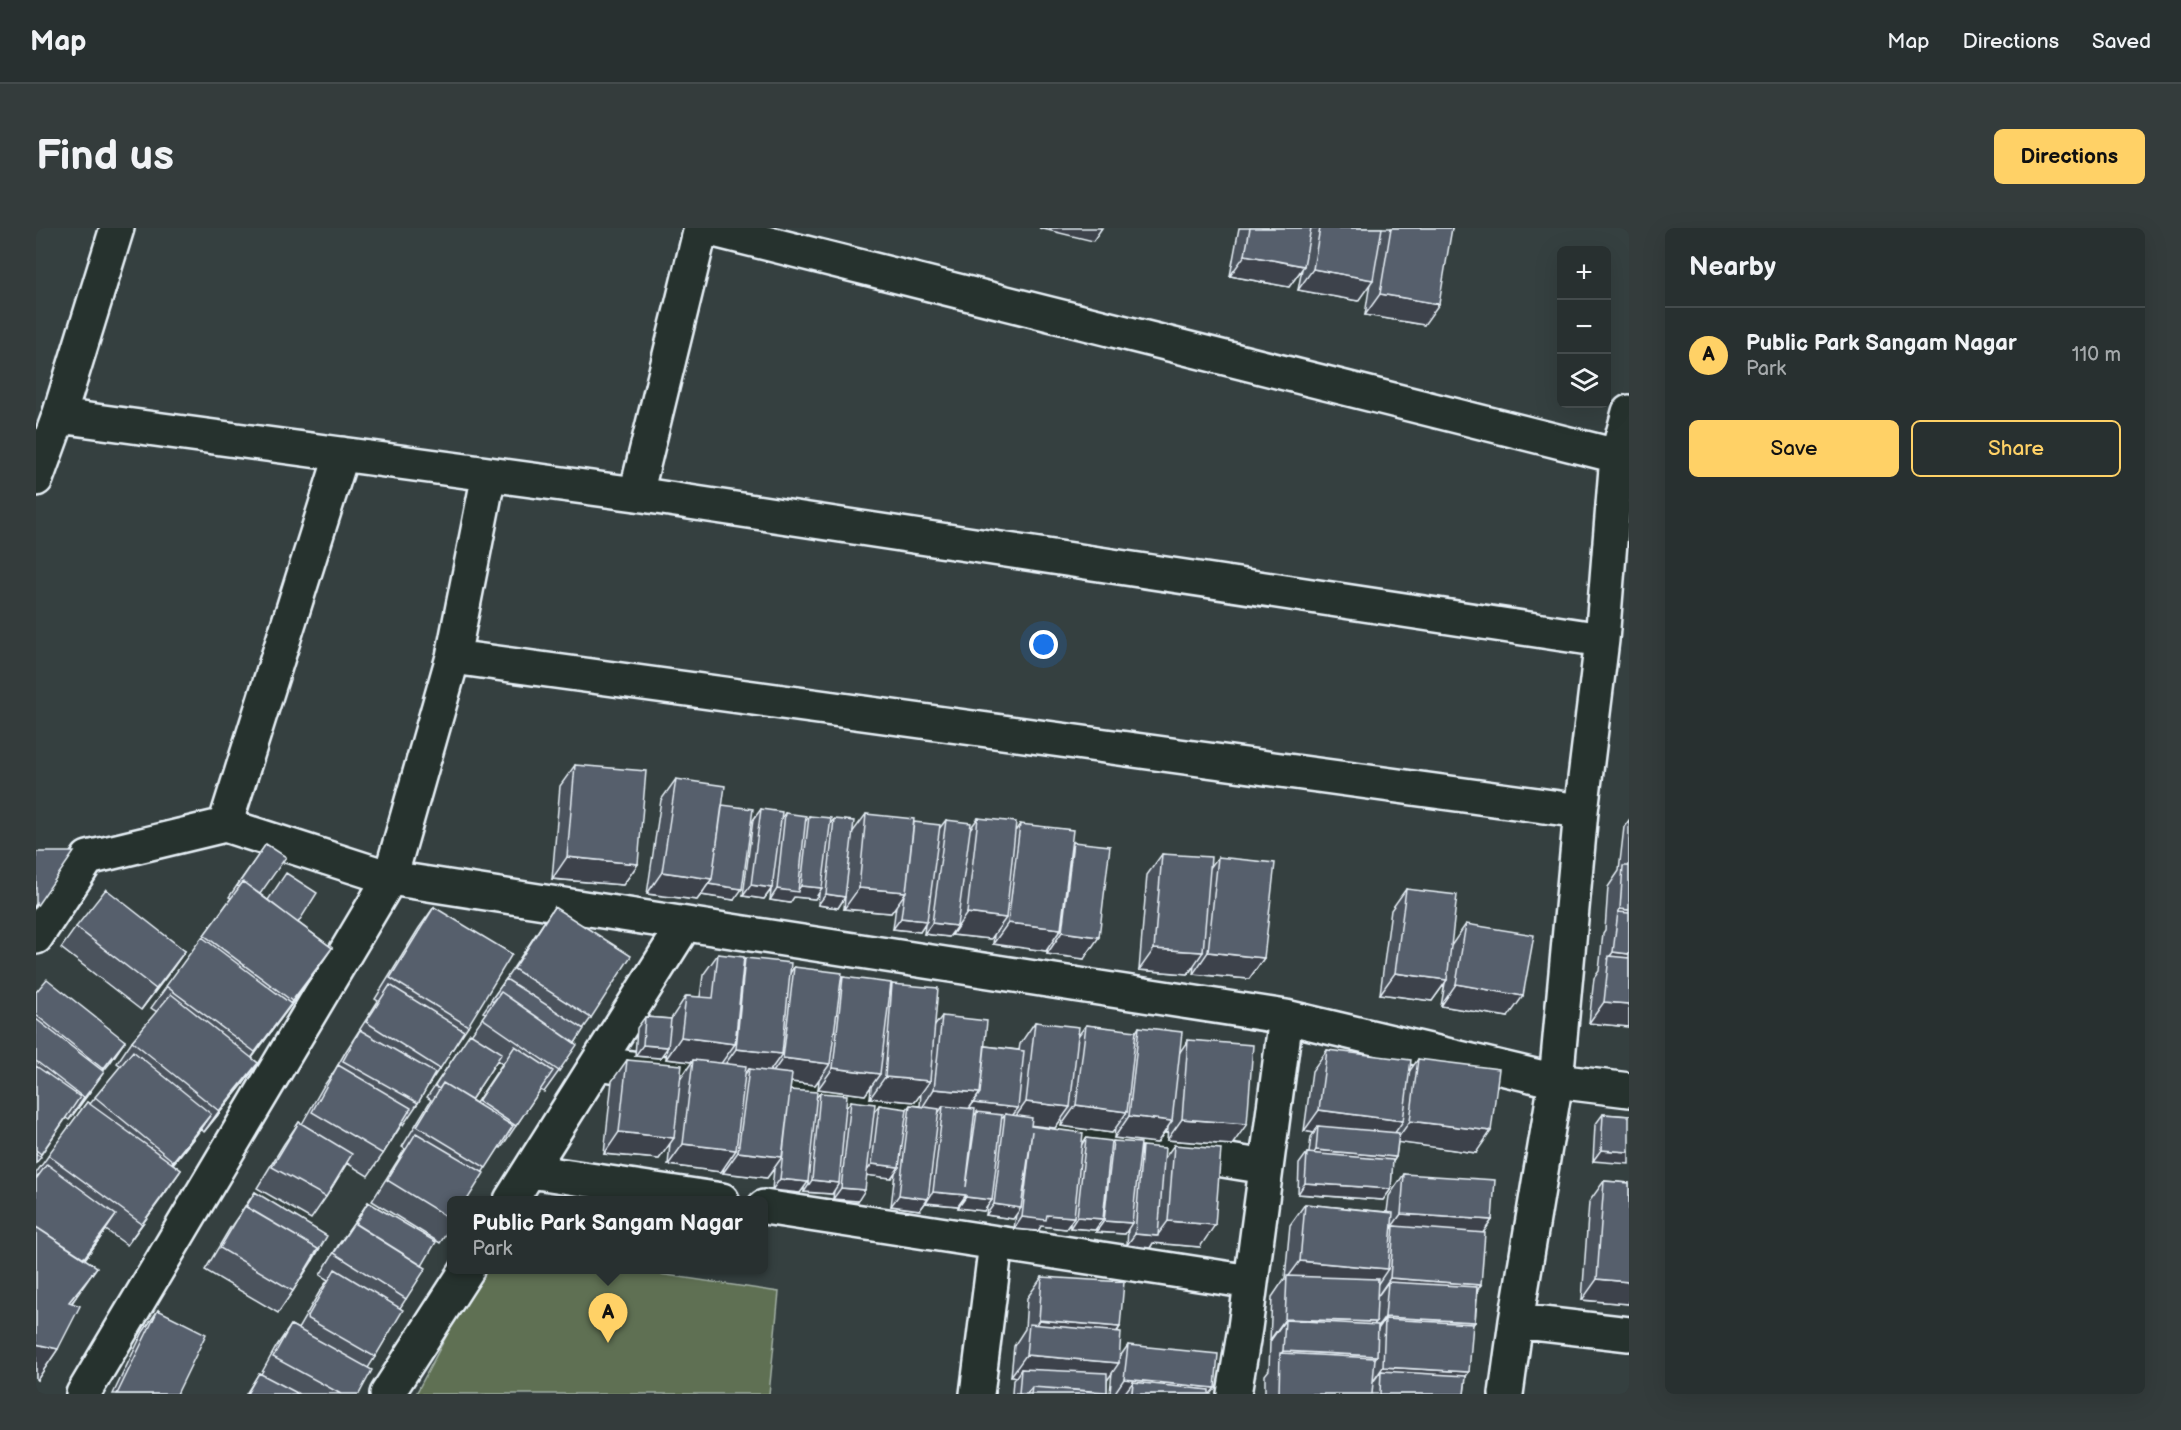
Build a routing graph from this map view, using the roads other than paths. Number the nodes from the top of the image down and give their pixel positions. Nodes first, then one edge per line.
1 (117, 228) edge
2 (703, 228) edge
3 (1629, 412) edge
4 (59, 416) junction
5 (342, 454) junction
6 (1617, 456) junction
7 (489, 474) junction
8 (36, 479) edge
9 (1622, 493) edge
10 (636, 494) junction
11 (1602, 639) junction
12 (453, 657) junction
13 (1581, 811) junction
14 (225, 825) junction
15 (390, 878) junction
16 (685, 924) junction
17 (36, 937) edge
18 (1286, 1017) junction
19 (598, 1063) junction
20 (1556, 1081) junction
21 (1629, 1090) edge
22 (1266, 1167) junction
23 (530, 1171) junction
24 (514, 1196) edge
25 (696, 1196) edge
26 (768, 1208) edge
27 (996, 1243) junction
28 (464, 1274) edge
29 (1251, 1282) junction
30 (1516, 1321) junction
31 (1629, 1334) edge
32 (83, 1394) edge
33 (387, 1394) edge
34 (977, 1394) edge
35 (1234, 1394) edge
36 (1506, 1394) edge

1 - 4 street
2 - 6 street
2 - 10 street
3 - 6 street
4 - 5 street
4 - 8 street
5 - 7 street
5 - 14 street
6 - 9 street
7 - 10 street
7 - 12 street
9 - 11 street
10 - 11 street
11 - 13 street
12 - 13 street
12 - 15 street
13 - 20 street
14 - 15 street
14 - 17 street
15 - 16 street
15 - 32 street
16 - 18 street
16 - 19 street
18 - 20 street
18 - 22 street
19 - 22 street
19 - 23 street
20 - 21 street
20 - 30 street
22 - 29 street
23 - 24 street
23 - 25 street
26 - 27 street
27 - 29 street
27 - 34 street
28 - 33 street
29 - 35 street
30 - 31 street
30 - 36 street

